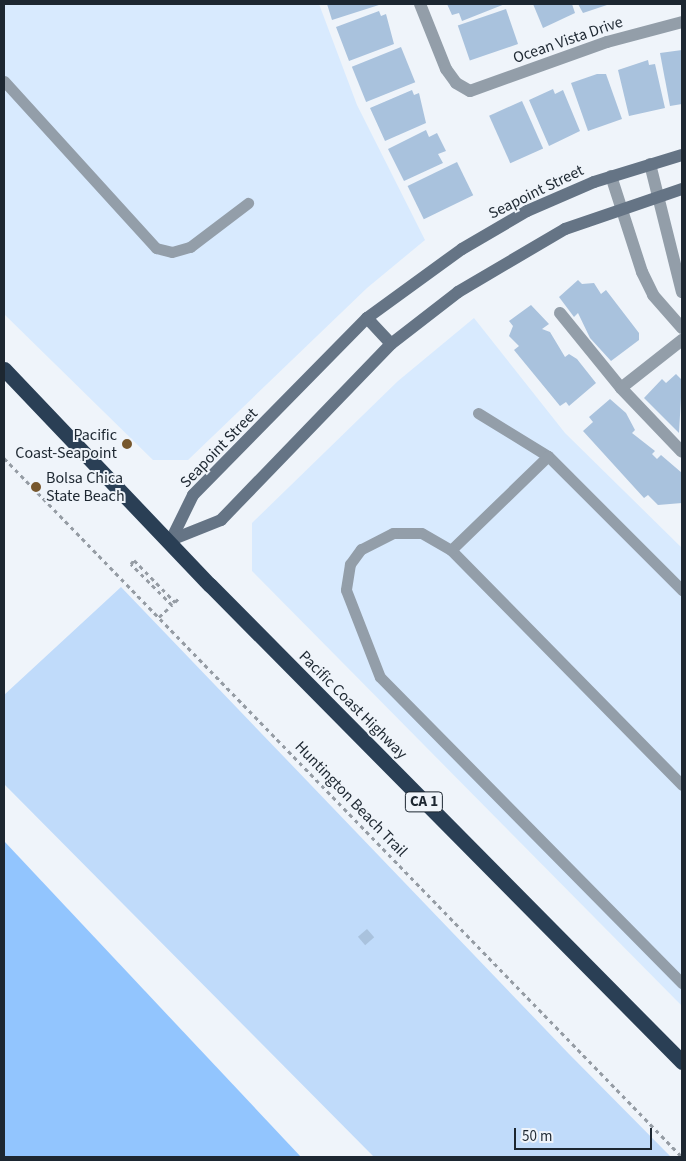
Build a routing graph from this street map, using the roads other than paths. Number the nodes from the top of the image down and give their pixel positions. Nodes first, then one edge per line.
1 (420, 4) edge
2 (682, 22) edge
3 (4, 82) edge
4 (682, 155) edge
5 (650, 164) junction
6 (611, 176) junction
7 (682, 189) edge
8 (660, 196) junction
9 (248, 202) dead end
10 (623, 208) junction
11 (682, 292) edge
12 (560, 313) dead end
13 (367, 318) junction
14 (682, 328) edge
15 (682, 340) edge
16 (391, 344) junction
17 (4, 369) edge
18 (621, 388) junction
19 (478, 413) dead end
20 (682, 452) edge
21 (548, 456) junction
22 (171, 540) junction
23 (451, 550) junction
24 (682, 590) edge
25 (682, 785) edge
26 (682, 983) edge
27 (682, 1063) edge

1 - 2 street, Ocean Vista Drive
3 - 9 lane
4 - 5 main road, Seapoint Street
5 - 6 main road, Seapoint Street
5 - 8 street
6 - 10 street
6 - 13 main road, Seapoint Street
7 - 8 main road
8 - 10 main road
8 - 11 street
10 - 14 street
10 - 16 main road
12 - 18 street
13 - 16 main road
13 - 22 main road, Seapoint Street
15 - 18 street
16 - 22 main road
17 - 22 highway, Pacific Coast Highway / CA 1
18 - 20 street
19 - 21 lane
21 - 23 lane
21 - 24 lane
22 - 27 highway, Pacific Coast Highway / CA 1
23 - 25 lane
23 - 26 lane

